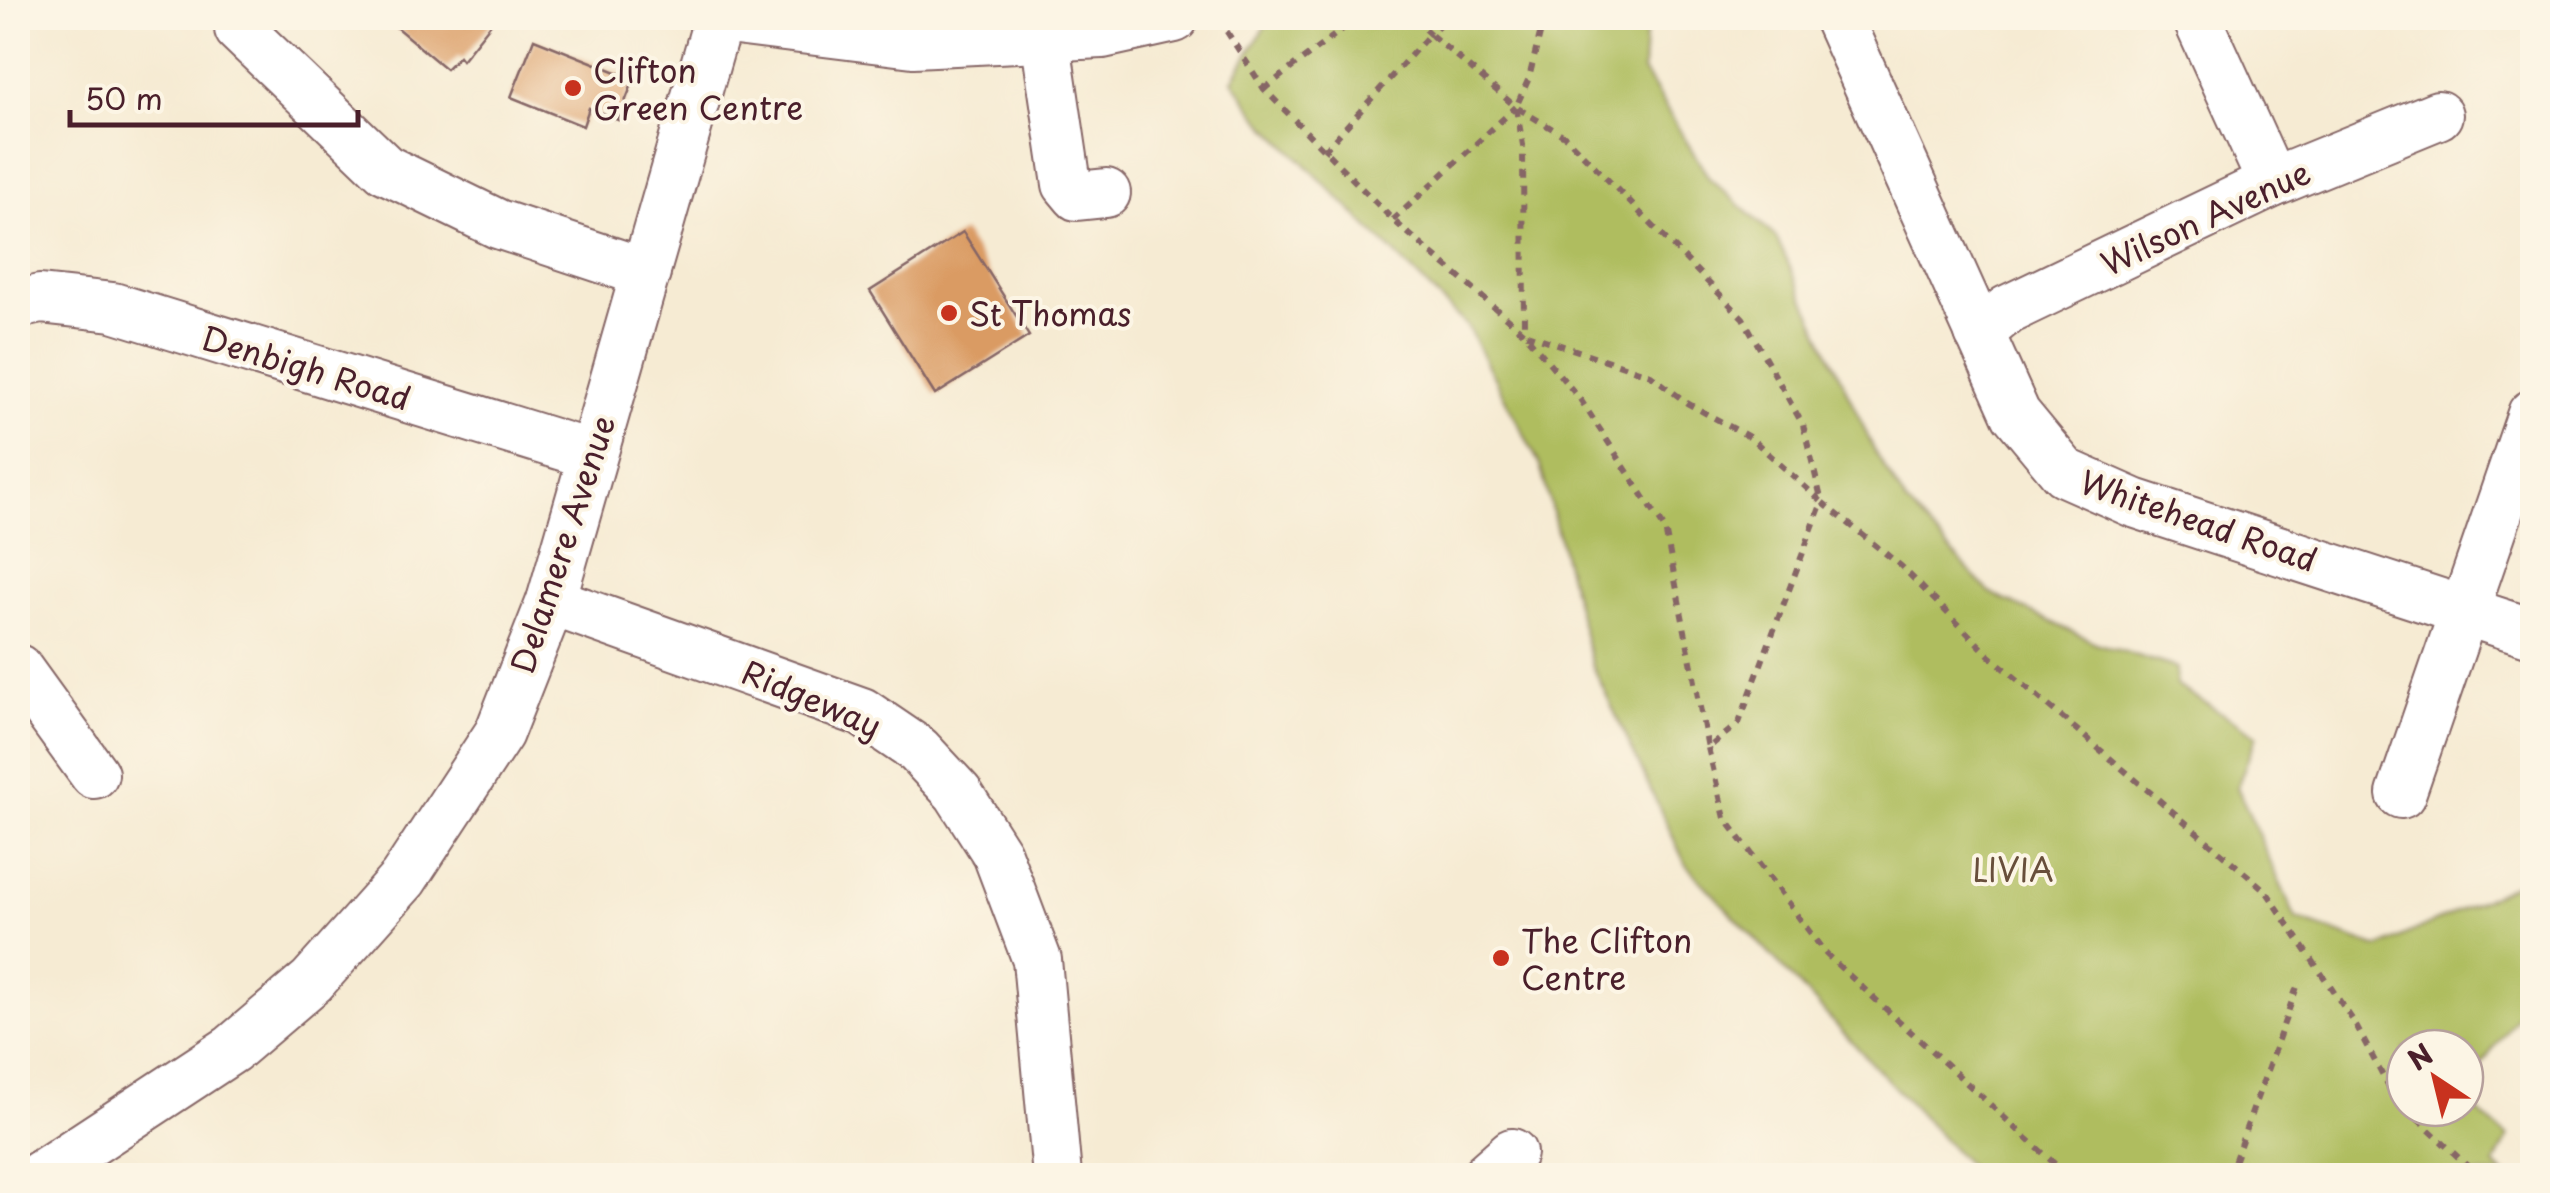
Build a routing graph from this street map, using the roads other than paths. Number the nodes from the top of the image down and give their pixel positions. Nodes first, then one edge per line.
1 (1169, 18) edge
2 (1838, 18) edge
3 (2197, 18) edge
4 (715, 19) edge
5 (239, 29) dead end
6 (1045, 36) junction
7 (2438, 115) dead end
8 (2272, 183) junction
9 (1106, 193) dead end
10 (646, 273) junction
11 (18, 304) edge
12 (1979, 333) junction
13 (2532, 414) edge
14 (592, 455) junction
15 (551, 601) junction
16 (2466, 610) junction
17 (2532, 633) edge
18 (18, 669) edge
19 (94, 774) dead end
20 (2400, 794) dead end
21 (39, 1176) edge
22 (1057, 1176) edge

1 - 6 street
2 - 12 street, Whitehead Road
3 - 8 street
4 - 6 street
4 - 10 street, Delamere Avenue
5 - 10 street
6 - 9 street
7 - 8 street, Wilson Avenue
8 - 12 street, Wilson Avenue
10 - 14 street, Delamere Avenue
11 - 14 street, Denbigh Road
12 - 16 street, Whitehead Road
13 - 16 street
14 - 15 street, Delamere Avenue
15 - 21 street, Delamere Avenue
15 - 22 street, Ridgeway
16 - 17 street, Whitehead Road
16 - 20 street
18 - 19 street

